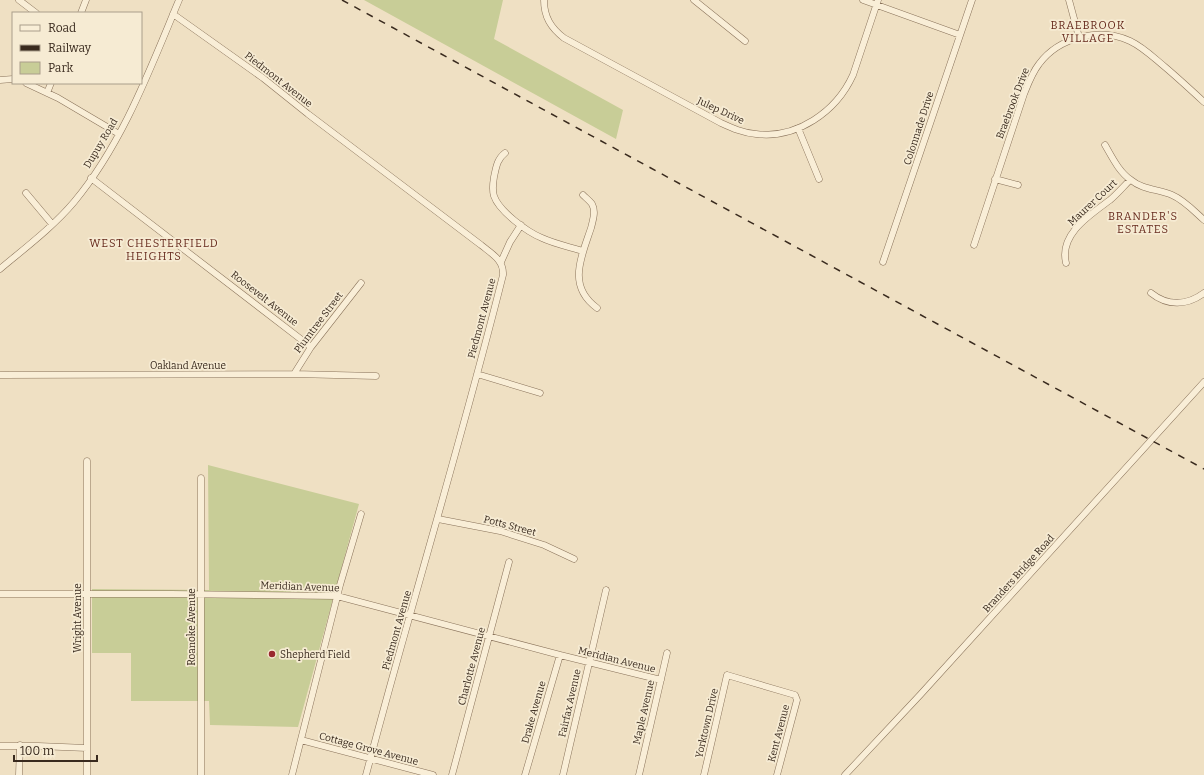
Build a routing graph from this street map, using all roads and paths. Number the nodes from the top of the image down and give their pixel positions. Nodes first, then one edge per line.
1 (19, 0) edge
2 (86, 0) edge
3 (179, 0) edge
4 (544, 0) edge
5 (694, 0) edge
6 (863, 0) edge
7 (972, 0) edge
8 (1069, 0) edge
9 (877, 3) edge
10 (35, 12) edge
11 (81, 12) edge
12 (173, 14) junction
13 (960, 35) junction
14 (1079, 37) junction
15 (745, 41) dead end
16 (12, 79) edge
17 (0, 80) edge
18 (28, 84) edge
19 (51, 84) edge
20 (47, 93) junction
21 (1204, 102) edge
22 (798, 128) junction
23 (118, 134) junction
24 (1105, 145) dead end
25 (505, 153) dead end
26 (91, 178) junction
27 (819, 179) dead end
28 (995, 179) junction
29 (1130, 180) junction
30 (1018, 185) dead end
31 (26, 193) dead end
32 (583, 195) dead end
33 (1204, 220) edge
34 (52, 224) junction
35 (521, 225) junction
36 (974, 245) dead end
37 (583, 251) junction
38 (501, 262) junction
39 (883, 262) dead end
40 (1066, 263) dead end
41 (0, 269) edge
42 (360, 283) dead end
43 (1151, 293) dead end
44 (1204, 293) edge
45 (597, 308) dead end
46 (311, 347) junction
47 (294, 374) junction
48 (477, 374) junction
49 (0, 375) edge
50 (376, 376) dead end
51 (1204, 382) edge
52 (540, 393) dead end
53 (87, 461) dead end
54 (202, 478) dead end
55 (361, 514) dead end
56 (438, 519) junction
57 (574, 559) dead end
58 (509, 562) dead end
59 (606, 590) dead end
60 (0, 594) edge
61 (87, 594) junction
62 (201, 594) junction
63 (337, 596) junction
64 (410, 615) junction
65 (489, 637) junction
66 (667, 653) dead end
67 (560, 655) junction
68 (589, 662) junction
69 (661, 680) junction
70 (797, 696) joint
71 (301, 740) junction
72 (20, 745) junction
73 (0, 746) edge
74 (87, 748) junction
75 (371, 758) junction
76 (19, 775) edge
77 (87, 775) edge
78 (201, 775) edge
79 (292, 775) edge
80 (366, 775) edge
81 (433, 775) edge
82 (452, 775) edge
83 (525, 775) edge
84 (563, 775) edge
85 (639, 775) edge
86 (704, 775) edge
87 (777, 775) edge
88 (845, 775) edge

1 - 10 street
2 - 11 street
3 - 12 street, Dupuy Road
4 - 22 street, Julep Drive
5 - 15 street
6 - 9 street
7 - 13 street, Colonnade Drive
8 - 14 street
9 - 13 street
9 - 22 street, Julep Drive
12 - 23 street, Dupuy Road
12 - 38 street, Piedmont Avenue
13 - 39 street, Colonnade Drive
14 - 21 street, Braebrook Drive
14 - 28 street, Braebrook Drive
16 - 17 street
18 - 20 street
19 - 20 street
20 - 23 street
22 - 27 street
23 - 26 street, Dupuy Road
24 - 29 street
25 - 35 street
26 - 34 street, Dupuy Road
26 - 46 street, Roosevelt Avenue
28 - 30 street
28 - 36 street, Braebrook Drive
29 - 33 street
29 - 40 street, Maurer Court
31 - 34 street
32 - 37 street
34 - 41 street, Dupuy Road
35 - 37 street
35 - 38 street
37 - 45 street
38 - 48 street, Piedmont Avenue
42 - 46 street, Plumtree Street
43 - 44 street
46 - 47 street, Plumtree Street
47 - 49 street, Oakland Avenue
47 - 50 street, Oakland Avenue
48 - 52 street
48 - 56 street, Piedmont Avenue
51 - 88 street, Branders Bridge Road
53 - 61 street, Wright Avenue
54 - 62 street, Roanoke Avenue
55 - 63 street
56 - 57 street, Potts Street
56 - 64 street, Piedmont Avenue
58 - 65 street, Charlotte Avenue
59 - 68 street, Fairfax Avenue
60 - 61 street, Meridian Avenue
61 - 62 street, Meridian Avenue
61 - 74 street, Wright Avenue
62 - 63 street, Meridian Avenue
62 - 78 street, Roanoke Avenue
63 - 64 street, Meridian Avenue
63 - 71 street
64 - 65 street, Meridian Avenue
64 - 75 street, Piedmont Avenue
65 - 67 street, Meridian Avenue
65 - 82 street, Charlotte Avenue
66 - 69 street, Maple Avenue
67 - 68 street, Meridian Avenue
67 - 83 street, Drake Avenue
68 - 69 street, Meridian Avenue
68 - 84 street, Fairfax Avenue
69 - 85 street, Maple Avenue
70 - 86 street, Yorktown Drive
70 - 87 street, Kent Avenue
71 - 75 street, Cottage Grove Avenue
71 - 79 street
72 - 73 street
72 - 74 street
72 - 76 street
74 - 77 street, Wright Avenue
75 - 80 street, Piedmont Avenue
75 - 81 street, Cottage Grove Avenue

